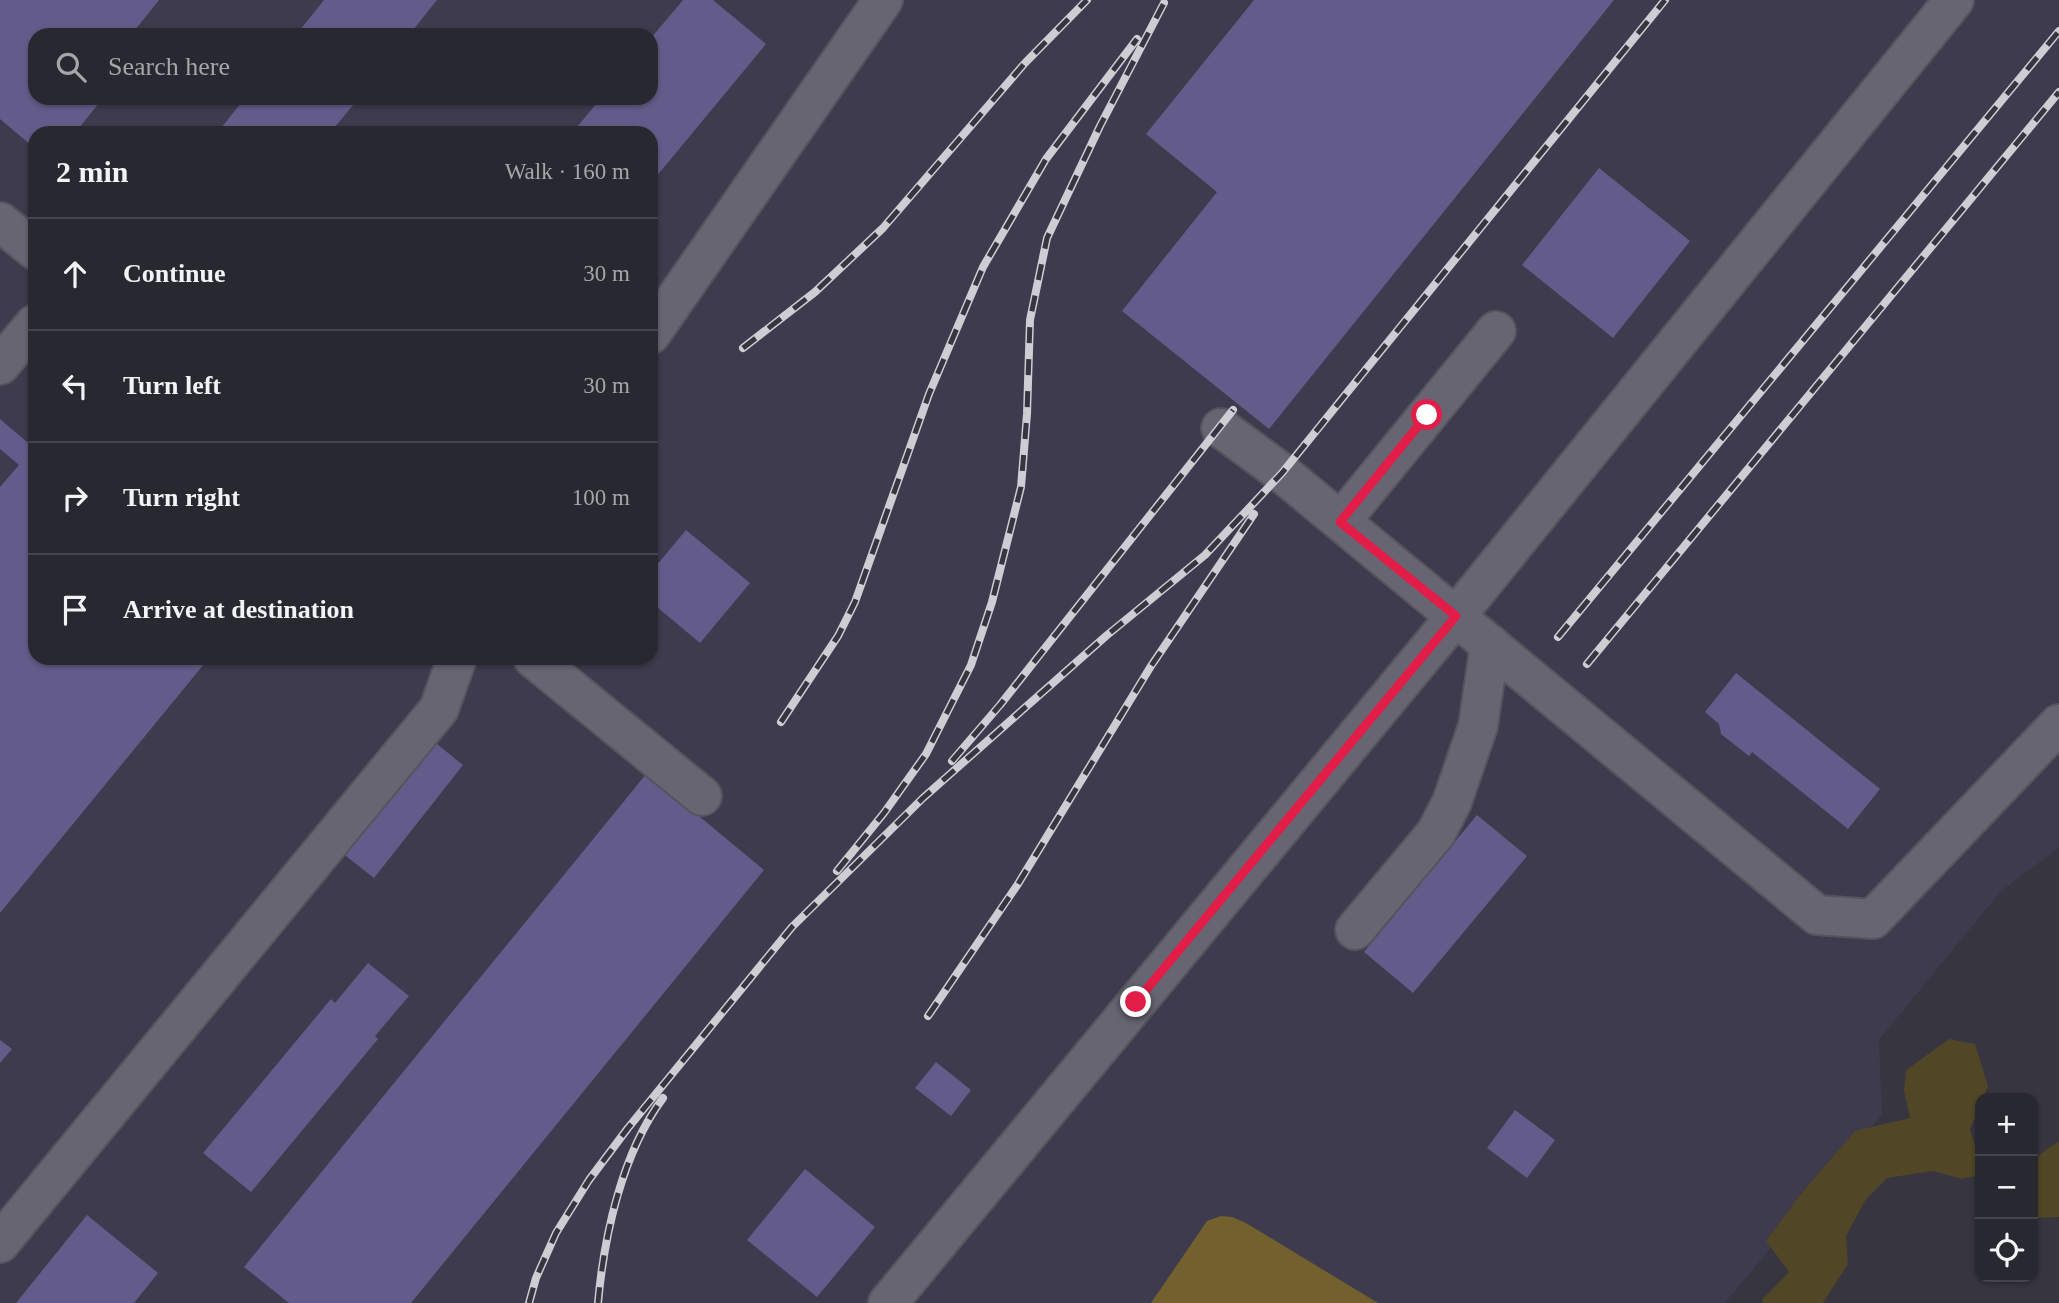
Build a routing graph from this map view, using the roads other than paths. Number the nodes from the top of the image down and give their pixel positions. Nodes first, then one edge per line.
1 (883, 0) edge
2 (1954, 0) edge
3 (0, 222) edge
4 (28, 244) edge
5 (658, 324) edge
6 (1496, 331) dead end
7 (28, 332) edge
8 (0, 365) edge
9 (1221, 428) dead end
10 (1340, 522) junction
11 (1456, 616) junction
12 (1490, 644) junction
13 (455, 665) edge
14 (542, 665) edge
15 (2059, 724) edge
16 (702, 796) dead end
17 (1355, 930) dead end
18 (0, 1243) edge
19 (888, 1303) edge

1 - 5 lane
2 - 11 lane
3 - 4 lane
6 - 10 lane
7 - 8 lane
9 - 10 lane
10 - 11 lane
11 - 12 lane
11 - 19 lane
12 - 15 lane
12 - 17 lane
13 - 18 lane
14 - 16 lane

